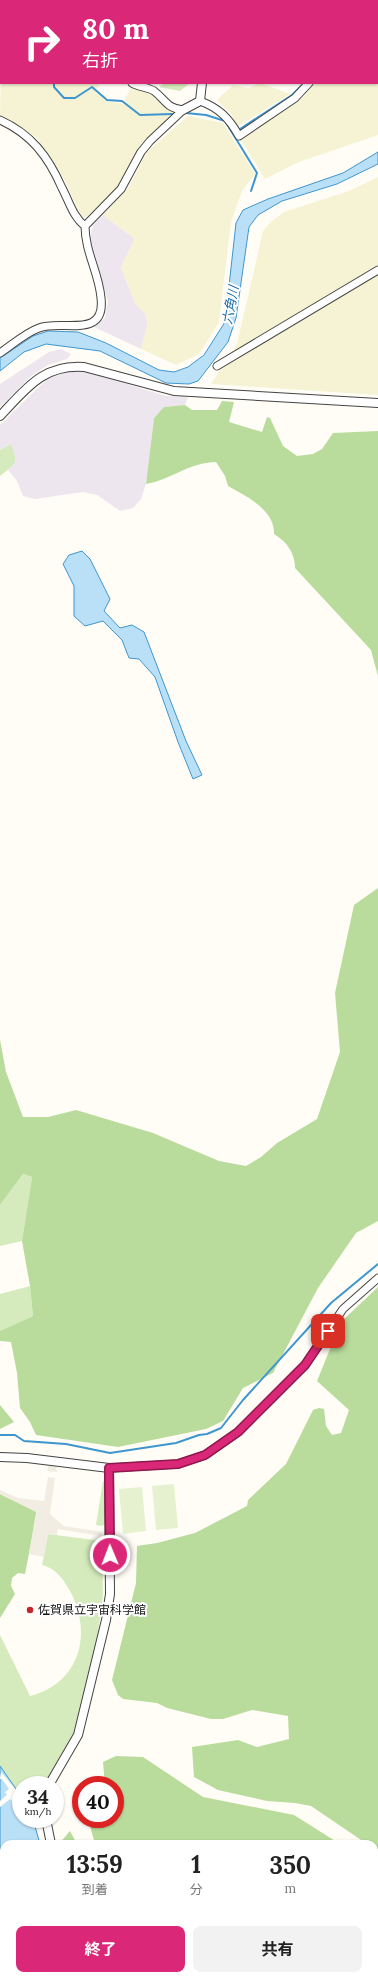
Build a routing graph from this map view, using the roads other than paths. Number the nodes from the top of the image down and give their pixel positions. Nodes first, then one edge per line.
1 (135, 84) edge
2 (202, 84) edge
3 (308, 84) edge
4 (200, 101) junction
5 (183, 110) junction
6 (0, 120) edge
7 (85, 226) junction
8 (378, 270) edge
9 (0, 353) edge
10 (217, 366) dead end
11 (378, 403) edge
12 (0, 416) edge
13 (378, 1278) edge
14 (0, 1457) edge
15 (109, 1468) junction
16 (54, 1776) edge
17 (47, 1828) edge
18 (49, 1840) edge

1 - 5 street
2 - 4 street
3 - 4 street
4 - 5 street
5 - 7 street
6 - 7 street
7 - 9 street
8 - 10 street
11 - 12 street
13 - 15 street
14 - 15 street
15 - 16 street
17 - 18 street

